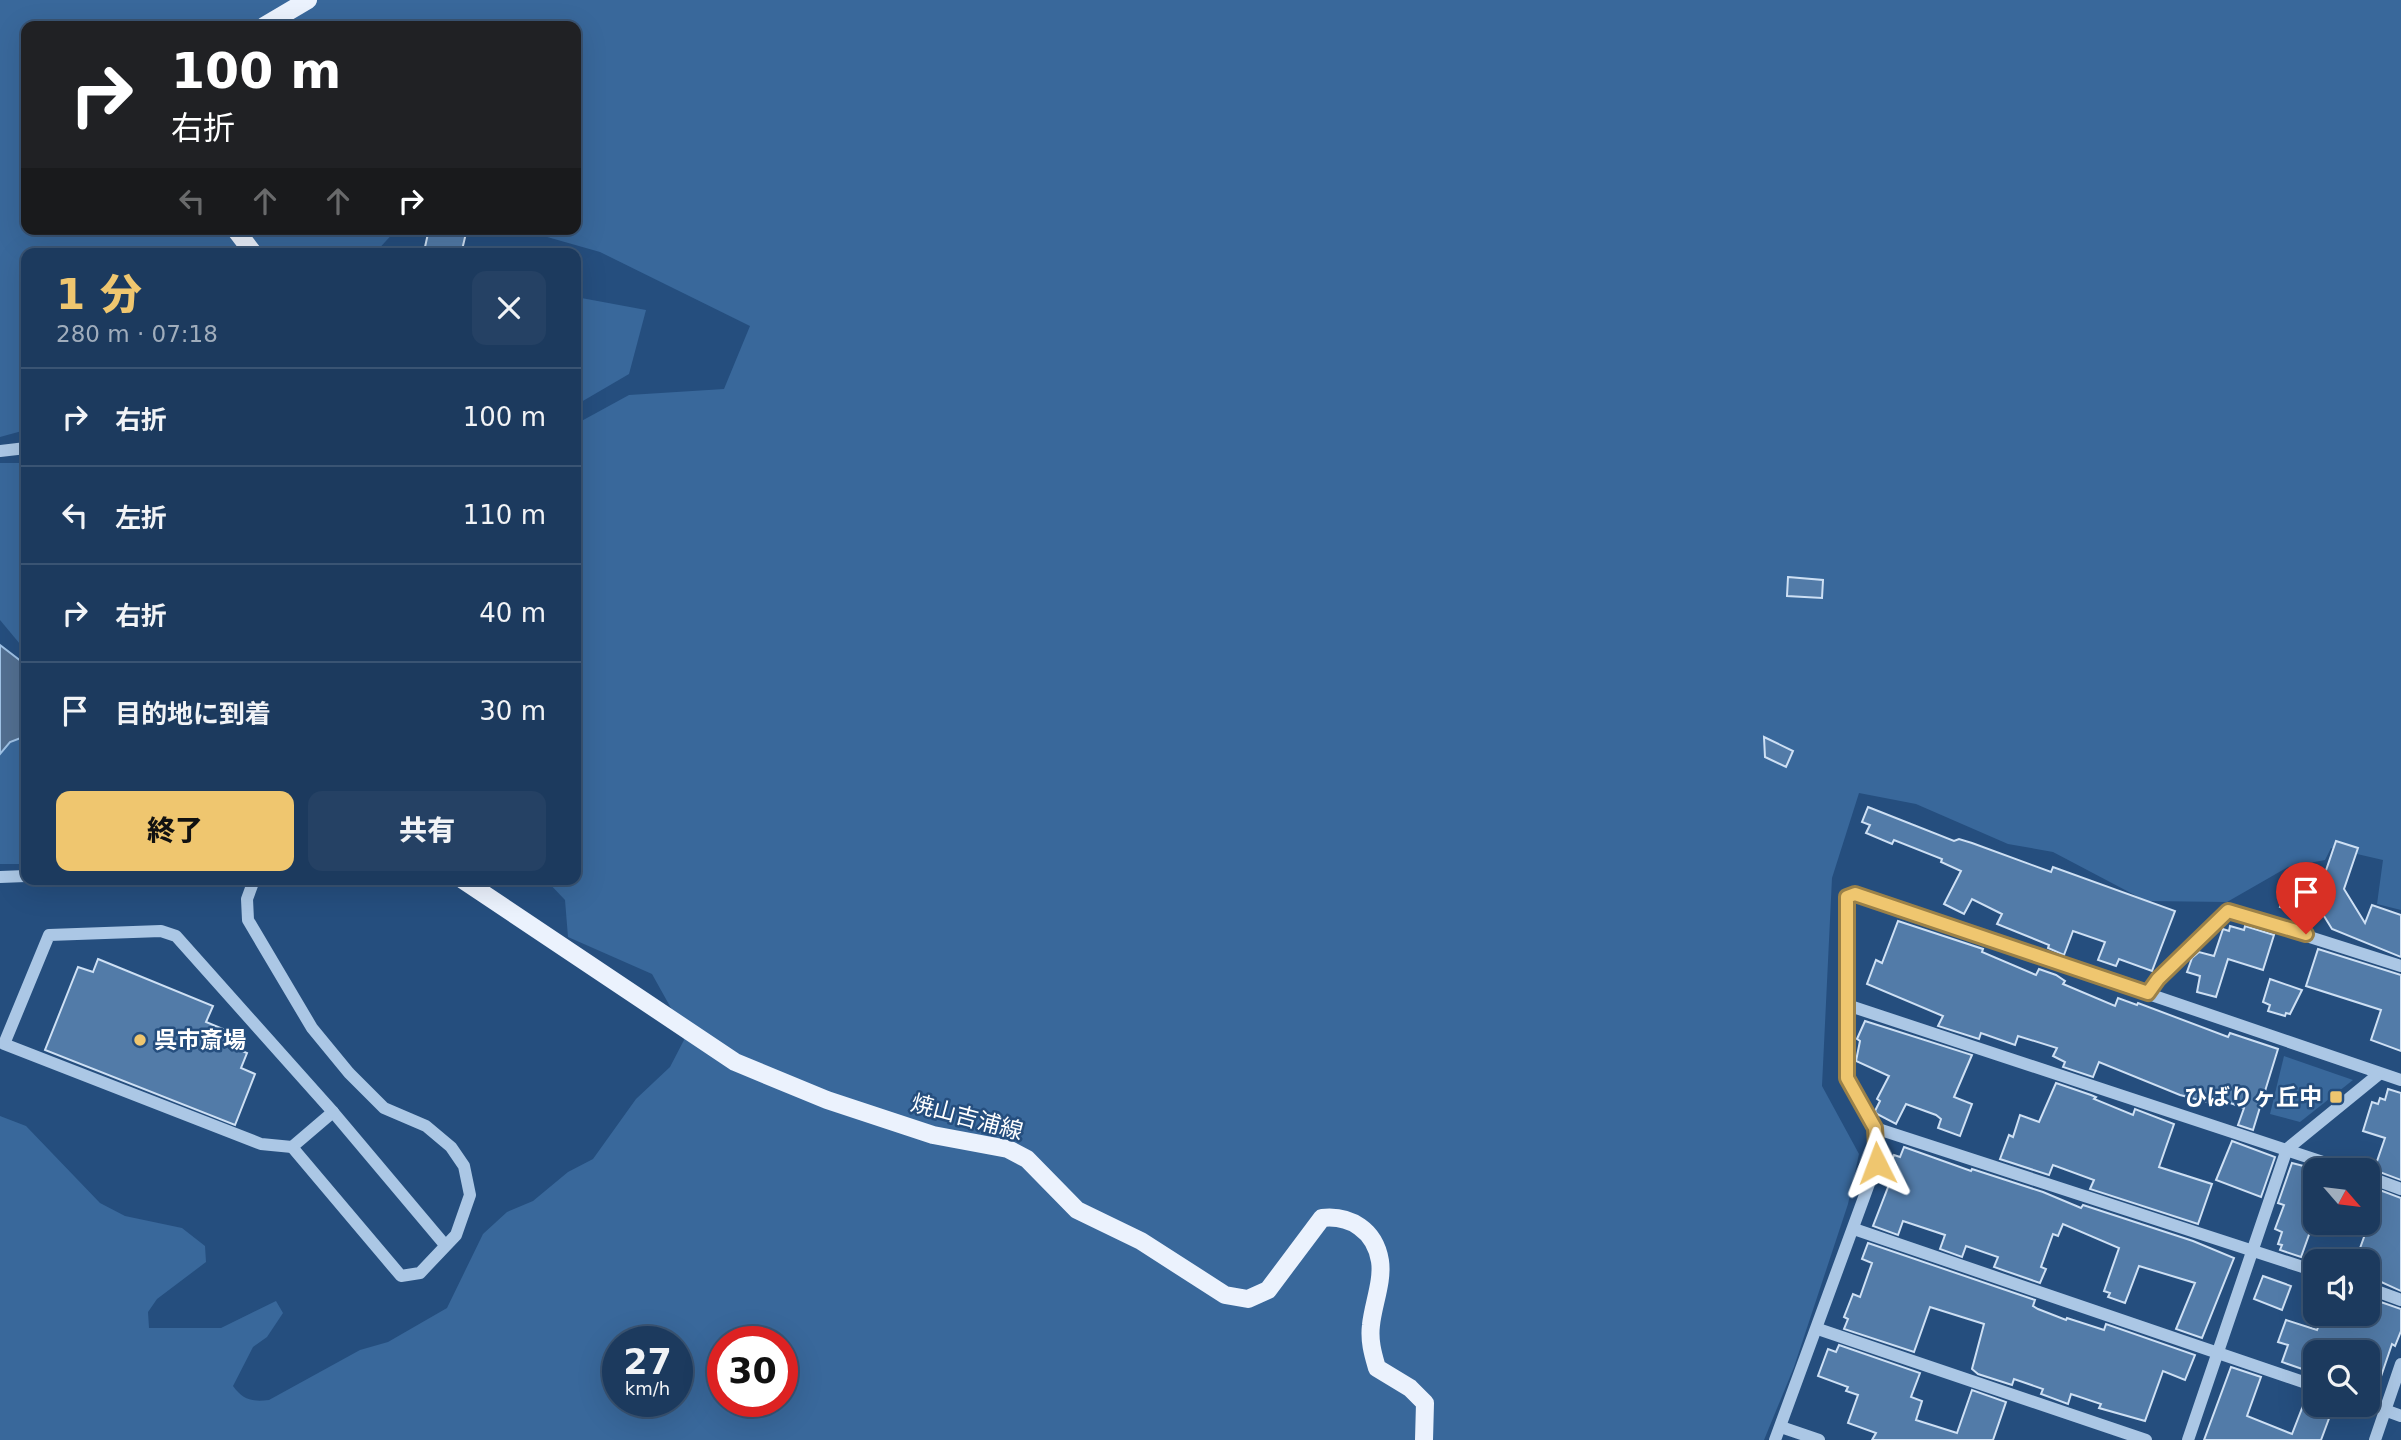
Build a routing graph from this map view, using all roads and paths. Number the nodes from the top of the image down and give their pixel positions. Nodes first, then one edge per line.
1 (308, 0) edge
2 (272, 21) edge
3 (21, 449) edge
4 (0, 451) edge
5 (21, 876) edge
6 (0, 877) edge
7 (252, 885) edge
8 (470, 885) edge
9 (2401, 966) edge
10 (2148, 993) junction
11 (1847, 1006) junction
12 (2379, 1074) junction
13 (2401, 1080) edge
14 (333, 1112) junction
15 (1875, 1128) junction
16 (292, 1147) junction
17 (2287, 1149) junction
18 (2313, 1158) edge
19 (2380, 1181) edge
20 (2401, 1189) edge
21 (1854, 1229) junction
22 (445, 1245) junction
23 (2253, 1253) junction
24 (2303, 1268) edge
25 (2380, 1292) edge
26 (2401, 1300) edge
27 (1818, 1329) junction
28 (2218, 1352) junction
29 (2401, 1364) edge
30 (2303, 1382) edge
31 (2380, 1408) edge
32 (2385, 1410) junction
33 (2401, 1416) edge
34 (1782, 1427) junction
35 (1424, 1440) edge
36 (1776, 1440) edge
37 (1819, 1440) edge
38 (2146, 1440) edge
39 (2188, 1440) edge
40 (2375, 1440) edge

1 - 2 main road
3 - 4 street
5 - 6 street
7 - 22 street
8 - 35 main road, 焼山吉浦線
9 - 10 street
10 - 11 street
10 - 12 street
11 - 15 street
11 - 17 street
12 - 13 street
12 - 17 street
14 - 16 street
14 - 16 street
14 - 22 street
15 - 21 street
15 - 23 street
16 - 22 street
17 - 18 street
17 - 23 street
19 - 20 street
21 - 27 street
21 - 28 street
23 - 24 street
23 - 28 street
25 - 26 street
27 - 34 street
27 - 38 street
28 - 30 street
28 - 39 street
29 - 32 street
31 - 32 street
32 - 33 street
32 - 40 street
34 - 36 street
34 - 37 street

